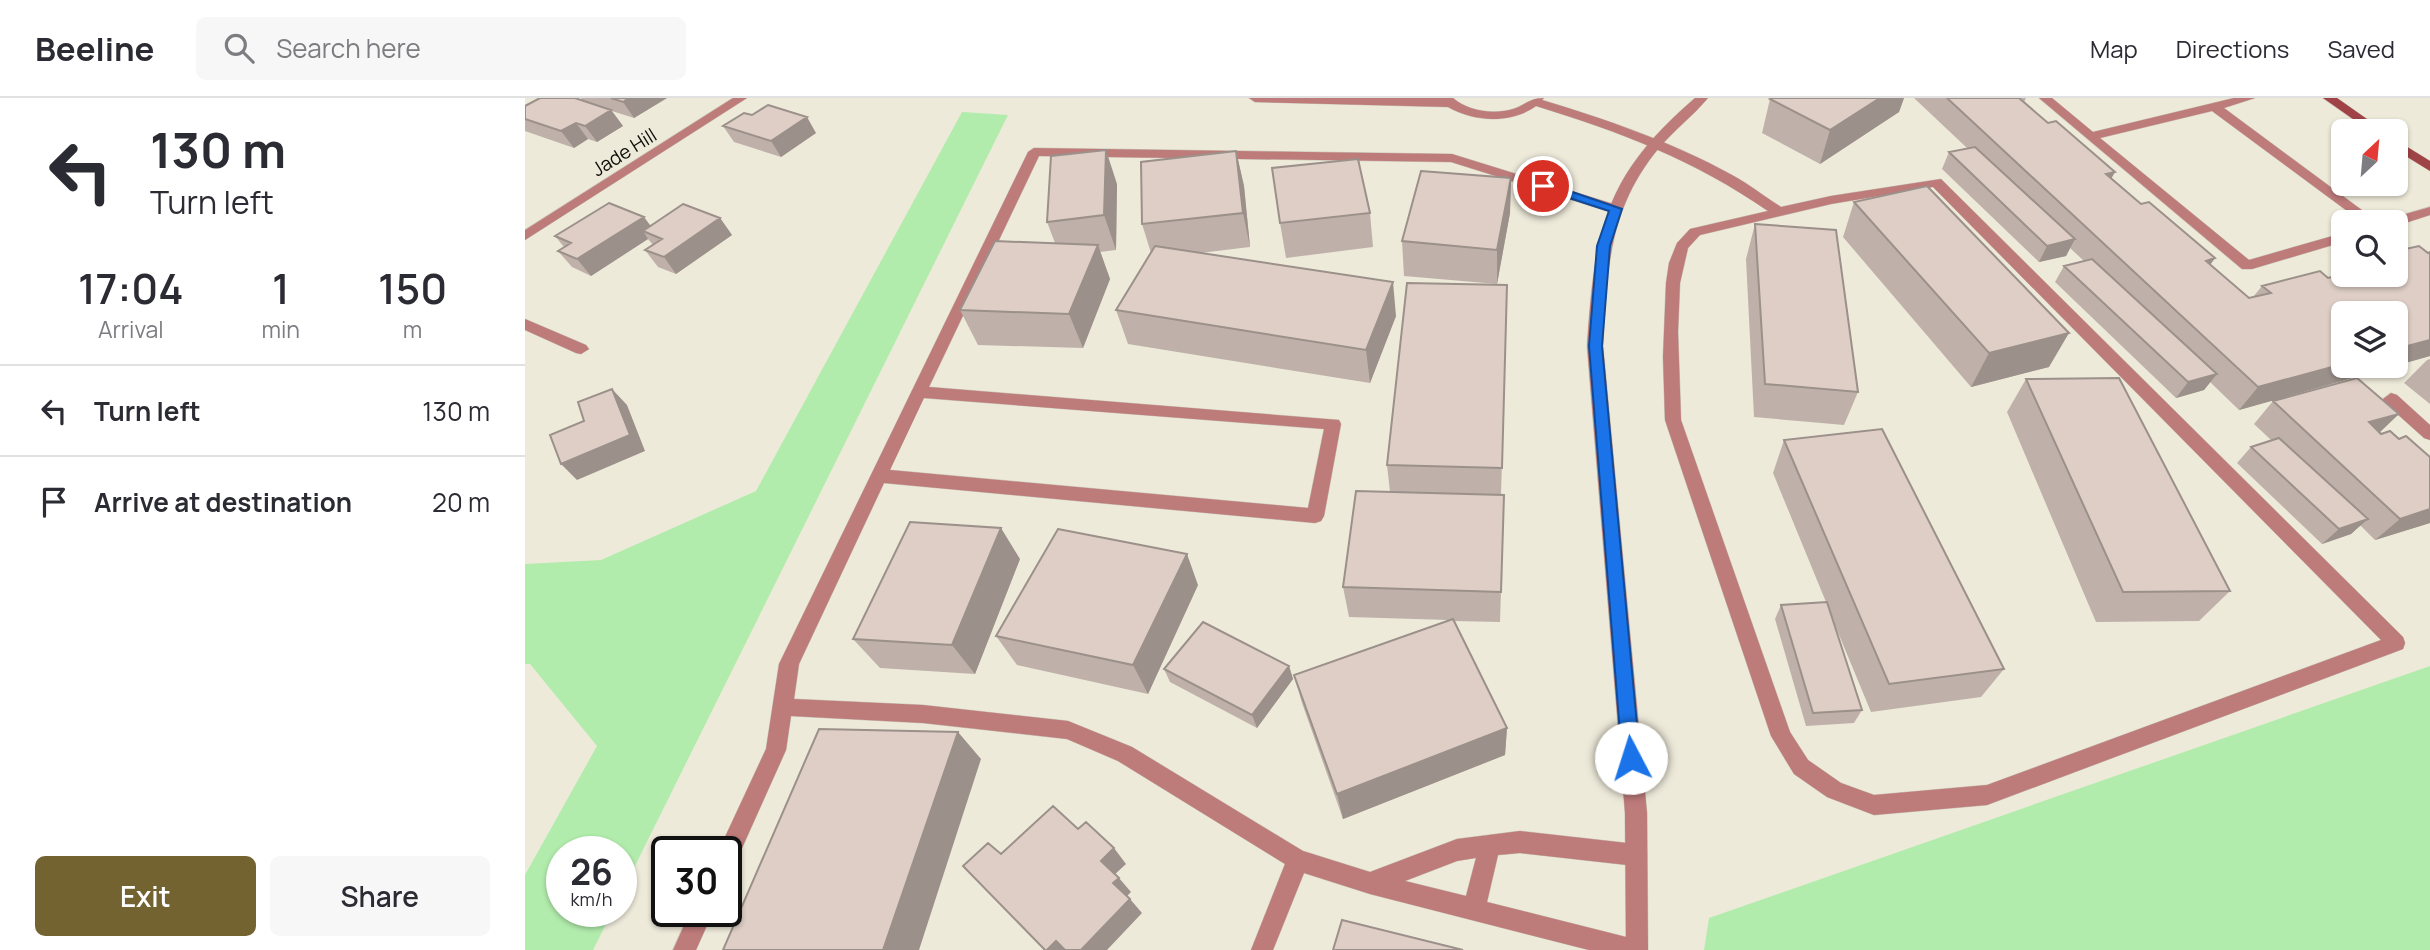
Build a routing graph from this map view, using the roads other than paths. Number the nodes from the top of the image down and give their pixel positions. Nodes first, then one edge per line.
1 (741, 98) edge
2 (1255, 98) edge
3 (1702, 98) edge
4 (2045, 98) edge
5 (2249, 98) edge
6 (2329, 98) edge
7 (1447, 100) edge
8 (1537, 100) edge
9 (2214, 106) junction
10 (2360, 119) edge
11 (2091, 136) junction
12 (1655, 143) junction
13 (2408, 152) edge
14 (2430, 167) edge
15 (1615, 209) junction
16 (2355, 210) edge
17 (2430, 211) edge
18 (1779, 212) junction
19 (2408, 218) edge
20 (525, 236) edge
21 (2331, 240) edge
22 (525, 324) edge
23 (581, 349) dead end
24 (920, 392) junction
25 (2391, 399) dead end
26 (2430, 434) edge
27 (879, 477) junction
28 (782, 707) junction
29 (736, 836) edge
30 (1490, 846) junction
31 (1636, 855) junction
32 (1298, 860) junction
33 (1370, 883) junction
34 (1474, 910) junction
35 (695, 927) edge
36 (684, 950) edge
37 (1262, 950) edge
38 (1636, 950) edge

1 - 20 street, Jade Hill
2 - 7 street
3 - 12 street
4 - 11 street
5 - 9 street
6 - 10 main road
7 - 8 street
8 - 12 street
9 - 11 street
9 - 16 street
11 - 21 street
12 - 15 street
12 - 18 street
13 - 14 main road
15 - 24 street
15 - 31 street
17 - 19 street
18 - 18 street
22 - 23 street
24 - 27 street
24 - 27 street
25 - 26 street
27 - 28 street
28 - 29 street
28 - 32 street
30 - 31 street
30 - 33 street
30 - 34 street
31 - 38 street
32 - 33 street
32 - 37 street
33 - 34 street
34 - 38 street
35 - 36 street

